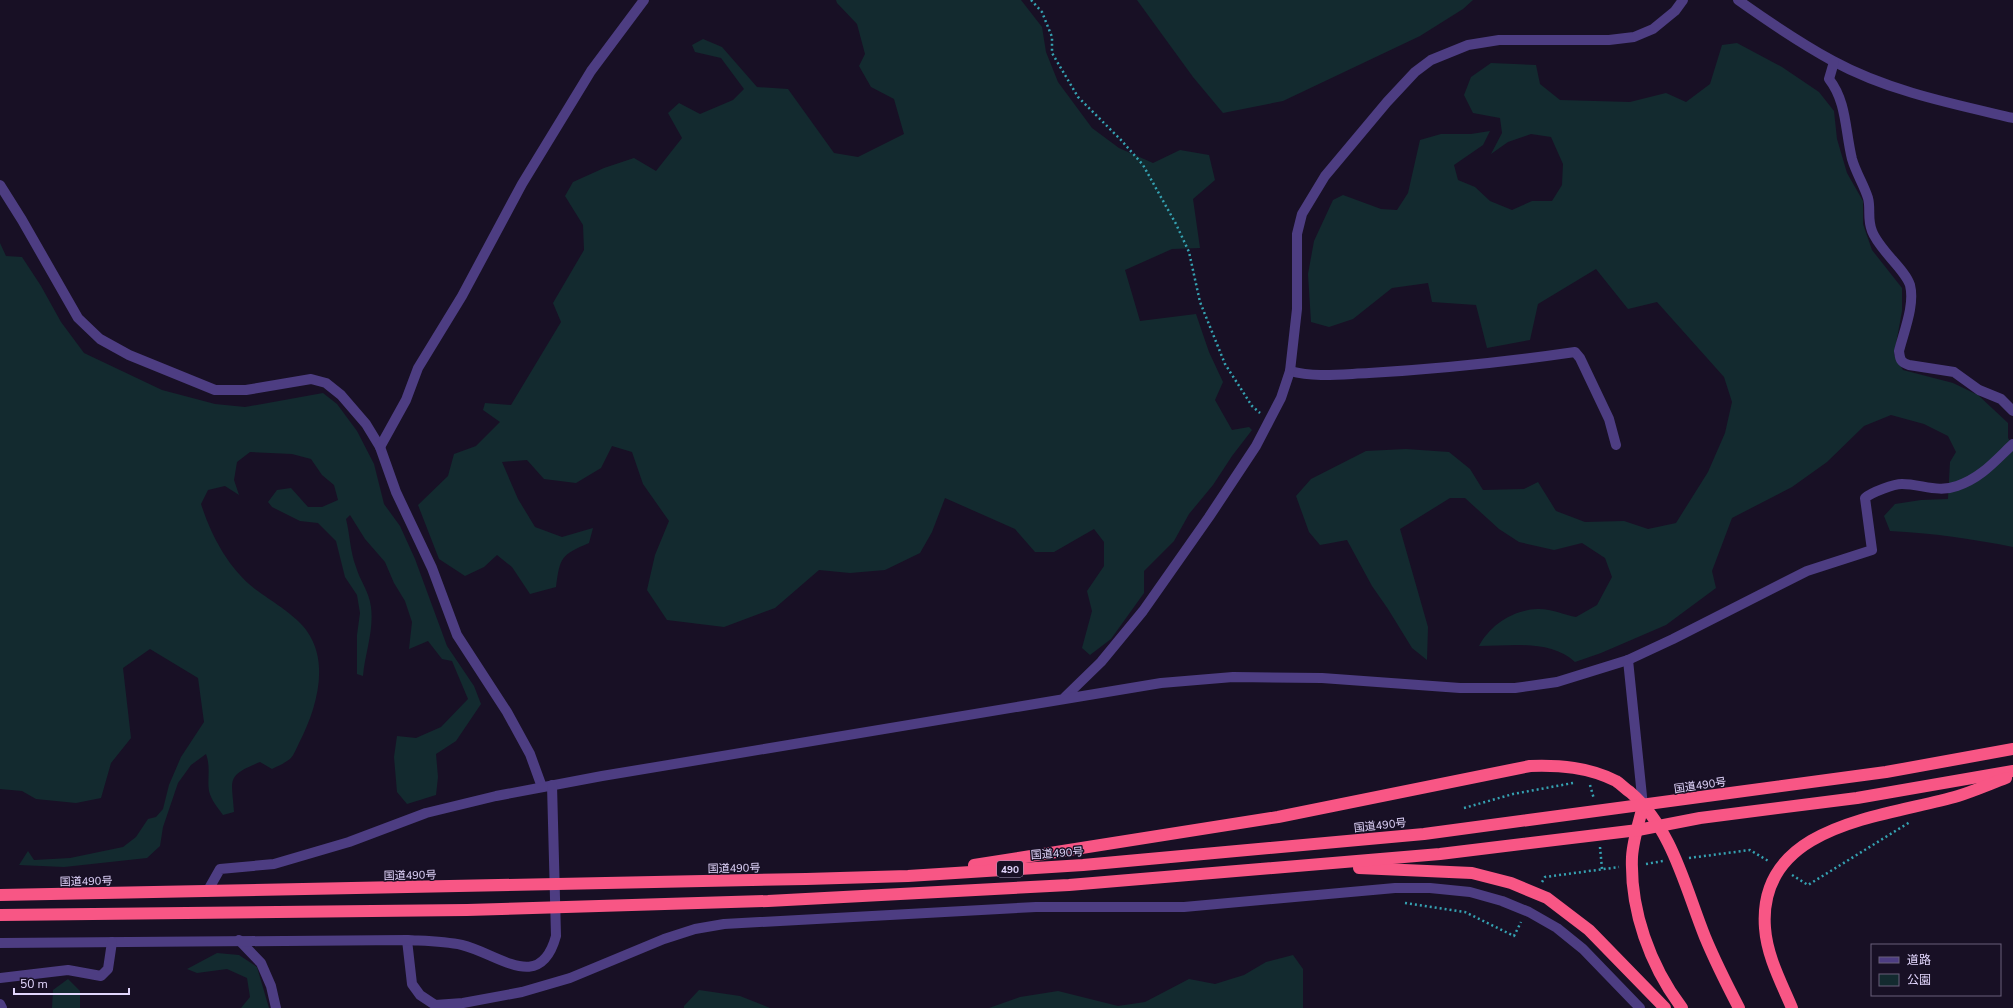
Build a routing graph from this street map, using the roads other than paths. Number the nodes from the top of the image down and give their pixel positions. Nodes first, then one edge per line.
1 (644, 0) edge
2 (1682, 0) edge
3 (1738, 0) edge
4 (1834, 62) junction
5 (2013, 118) edge
6 (0, 185) edge
7 (1290, 371) junction
8 (2013, 411) edge
9 (2013, 444) edge
10 (1616, 445) dead end
11 (380, 447) junction
12 (1628, 660) junction
13 (1065, 697) junction
14 (2013, 749) edge
15 (2013, 771) edge
16 (2013, 776) edge
17 (547, 786) junction
18 (1642, 806) junction
19 (1638, 830) junction
20 (1302, 866) junction
21 (908, 876) junction
22 (555, 885) junction
23 (207, 892) junction
24 (0, 895) edge
25 (557, 906) junction
26 (0, 915) edge
27 (239, 940) junction
28 (407, 940) junction
29 (112, 942) junction
30 (0, 943) edge
31 (0, 978) edge
32 (0, 1004) edge
33 (481, 1004) edge
34 (2, 1008) edge
35 (276, 1008) edge
36 (1640, 1008) edge
37 (1665, 1008) edge
38 (1682, 1008) edge
39 (1739, 1008) edge
40 (1792, 1008) edge

1 - 11 street
2 - 7 street
3 - 4 street
4 - 5 street
4 - 8 street
6 - 11 street
7 - 10 street
7 - 13 street
9 - 12 street
11 - 17 street
12 - 13 street
12 - 18 street
13 - 17 street
14 - 18 highway, 国道490号 / 490
15 - 19 highway, 490
16 - 40 highway
17 - 22 street
17 - 23 street
18 - 19 highway
18 - 21 highway, 国道490号 / 490
19 - 20 highway, 490
19 - 38 highway
20 - 25 highway, 490
20 - 37 highway
21 - 22 highway, 国道490号 / 490
21 - 39 highway
22 - 23 highway, 国道490号 / 490
22 - 25 street
23 - 24 highway, 国道490号 / 490
25 - 26 highway, 490
25 - 28 street
27 - 28 street
27 - 29 street
27 - 35 street
28 - 33 street
29 - 30 street
29 - 31 street
32 - 34 street
33 - 36 street

